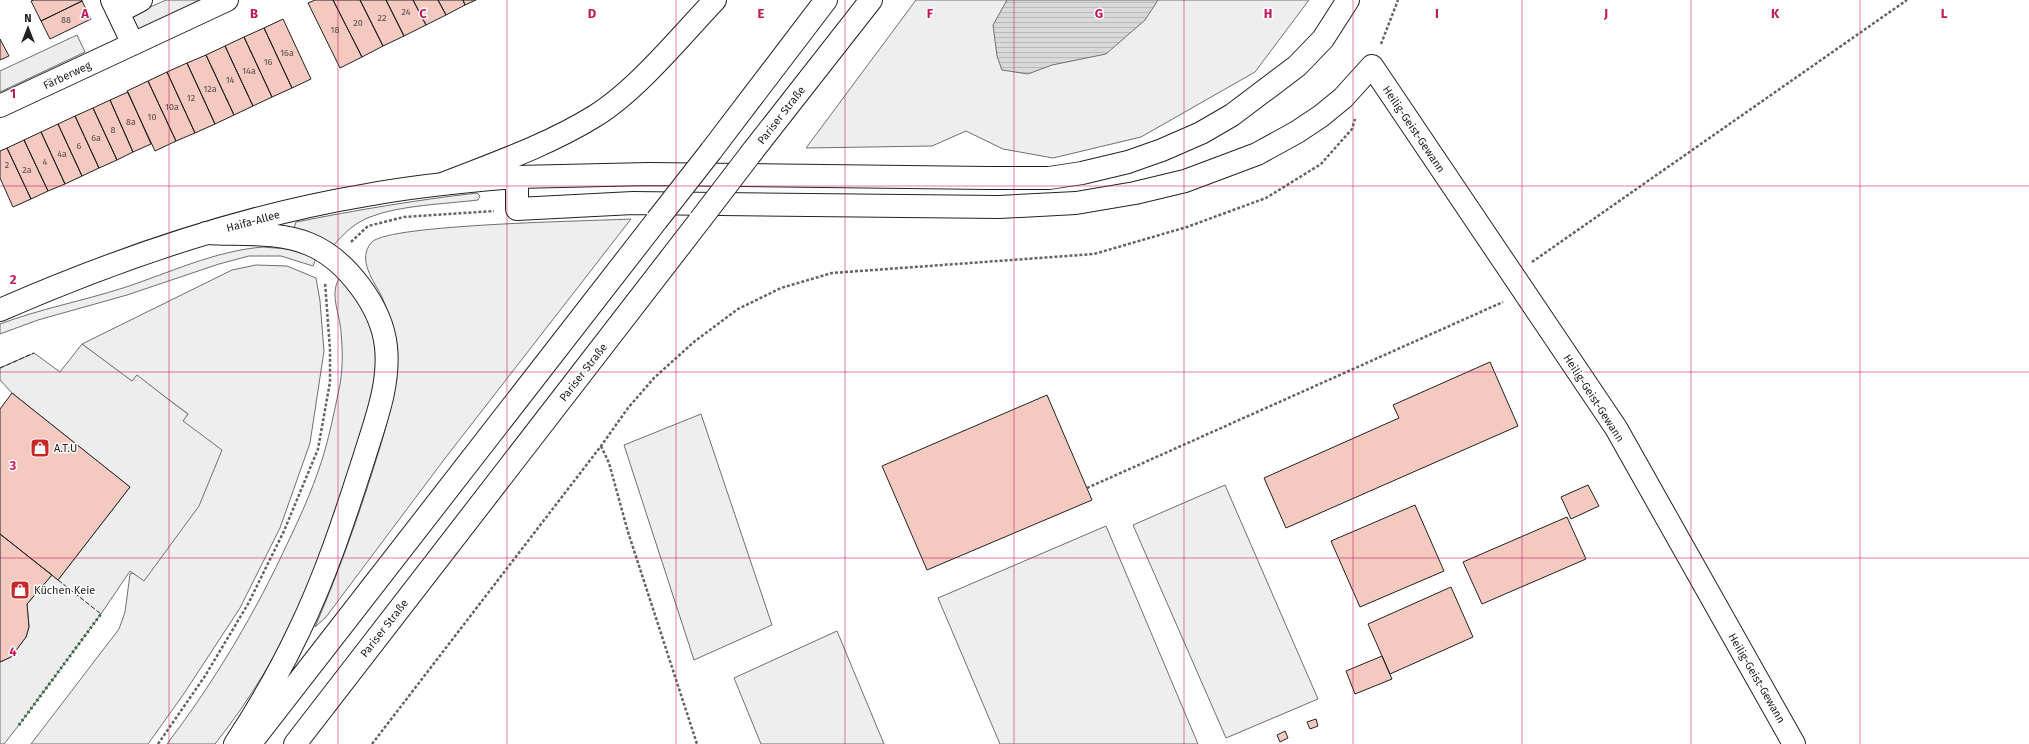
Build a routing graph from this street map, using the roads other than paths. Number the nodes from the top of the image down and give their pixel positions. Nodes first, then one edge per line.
1 (142, 0) edge
2 (227, 0) edge
3 (715, 0) edge
4 (826, 0) edge
5 (871, 0) edge
6 (1348, 0) edge
7 (115, 6) edge
8 (134, 44) junction
9 (0, 106) edge
10 (517, 177) junction
11 (445, 183) junction
12 (206, 233) junction
13 (0, 310) edge
14 (235, 744) edge
15 (250, 744) edge
16 (295, 744) edge
17 (1794, 744) edge

1 - 7 main road
2 - 8 main road, Färberweg
3 - 11 main road
4 - 15 main road, bridge
5 - 16 main road, Pariser Straße, bridge
6 - 10 main road, Haifa-Allee
7 - 8 main road
8 - 9 main road, Färberweg
10 - 11 main road, Haifa-Allee
10 - 17 main road, Heilig-Geist-Gewann
11 - 12 main road, Haifa-Allee
12 - 13 main road, Haifa-Allee
12 - 14 main road

